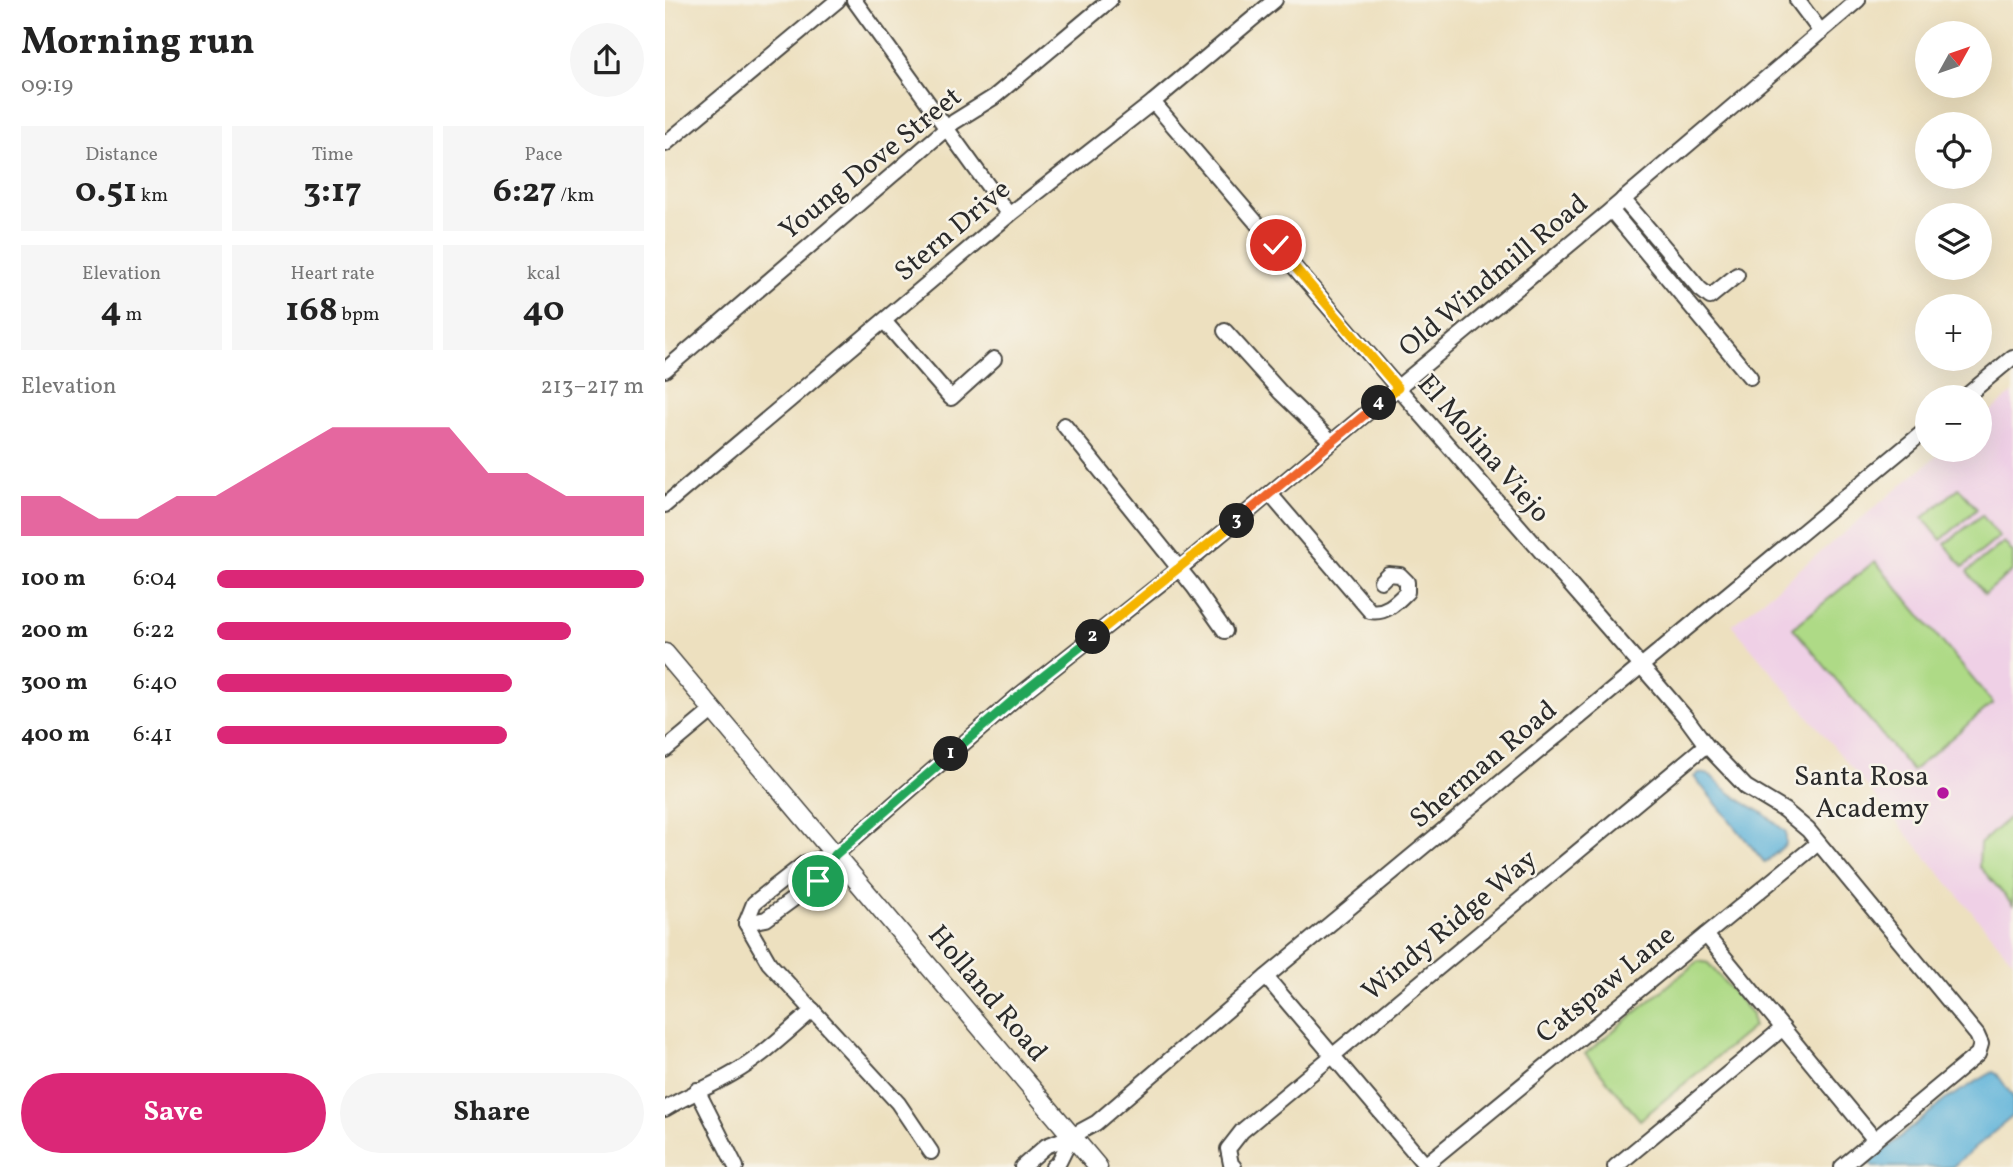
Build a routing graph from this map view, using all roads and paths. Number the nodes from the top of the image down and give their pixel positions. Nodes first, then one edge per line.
1 (838, 0) edge
2 (854, 0) edge
3 (1110, 0) edge
4 (1275, 0) edge
5 (1797, 0) edge
6 (1858, 0) edge
7 (1821, 32) junction
8 (1153, 102) junction
9 (948, 128) junction
10 (665, 144) edge
11 (1623, 199) junction
12 (1611, 210) junction
13 (1009, 215) junction
14 (1737, 275) dead end
15 (884, 321) junction
16 (1225, 331) dead end
17 (2013, 357) edge
18 (994, 359) dead end
19 (665, 370) edge
20 (1750, 377) dead end
21 (1979, 385) edge
22 (1398, 388) junction
23 (1064, 425) dead end
24 (1915, 439) edge
25 (1332, 442) junction
26 (1270, 494) junction
27 (665, 505) edge
28 (1179, 569) junction
29 (1381, 581) dead end
30 (1226, 631) dead end
31 (665, 653) edge
32 (1641, 667) junction
33 (713, 710) junction
34 (1706, 745) junction
35 (665, 750) edge
36 (1818, 843) junction
37 (835, 855) junction
38 (746, 923) junction
39 (1706, 934) junction
40 (1266, 977) junction
41 (813, 1010) junction
42 (1783, 1028) junction
43 (1332, 1055) junction
44 (697, 1090) junction
45 (665, 1109) edge
46 (1072, 1136) junction
47 (1875, 1140) junction
48 (931, 1152) dead end
49 (1426, 1166) edge
50 (736, 1167) edge
51 (1022, 1167) edge
52 (1053, 1167) edge
53 (1098, 1167) edge
54 (1234, 1167) edge
55 (1615, 1167) edge
56 (1842, 1167) edge

1 - 10 street
2 - 9 street
3 - 9 street, Young Dove Street
4 - 8 street, Stern Drive
5 - 7 street
6 - 7 street, Old Windmill Road
7 - 11 street, Old Windmill Road
8 - 13 street, Stern Drive
8 - 22 street, El Molina Viejo
9 - 13 street
9 - 19 street, Young Dove Street
11 - 12 street, Old Windmill Road
11 - 14 street
12 - 20 street
12 - 22 street, Old Windmill Road
13 - 15 street, Stern Drive
15 - 18 street
15 - 27 street, Stern Drive
16 - 25 street
17 - 21 street
22 - 25 street, Old Windmill Road
22 - 32 street, El Molina Viejo
23 - 28 street
24 - 32 street, Sherman Road
25 - 26 street, Old Windmill Road
26 - 28 street, Old Windmill Road
26 - 29 street
28 - 30 street
28 - 37 street, Old Windmill Road
31 - 33 main road, Holland Road
32 - 34 street, El Molina Viejo
32 - 40 street, Sherman Road
33 - 35 street
33 - 37 main road, Holland Road
34 - 36 street, El Molina Viejo
34 - 43 street, Windy Ridge Way
36 - 39 street, Catspaw Lane
36 - 47 street, El Molina Viejo
37 - 38 street
37 - 38 street
37 - 46 main road, Holland Road
38 - 41 street
39 - 42 street
39 - 49 street, Catspaw Lane
40 - 43 street
40 - 46 street, Sherman Road
41 - 44 street
41 - 48 street
42 - 47 street
42 - 55 street
43 - 49 street
43 - 54 street, Windy Ridge Way
44 - 45 street
44 - 50 street
46 - 51 street, Sherman Road
46 - 52 street, Sherman Road
46 - 53 main road, Holland Road
47 - 56 street

